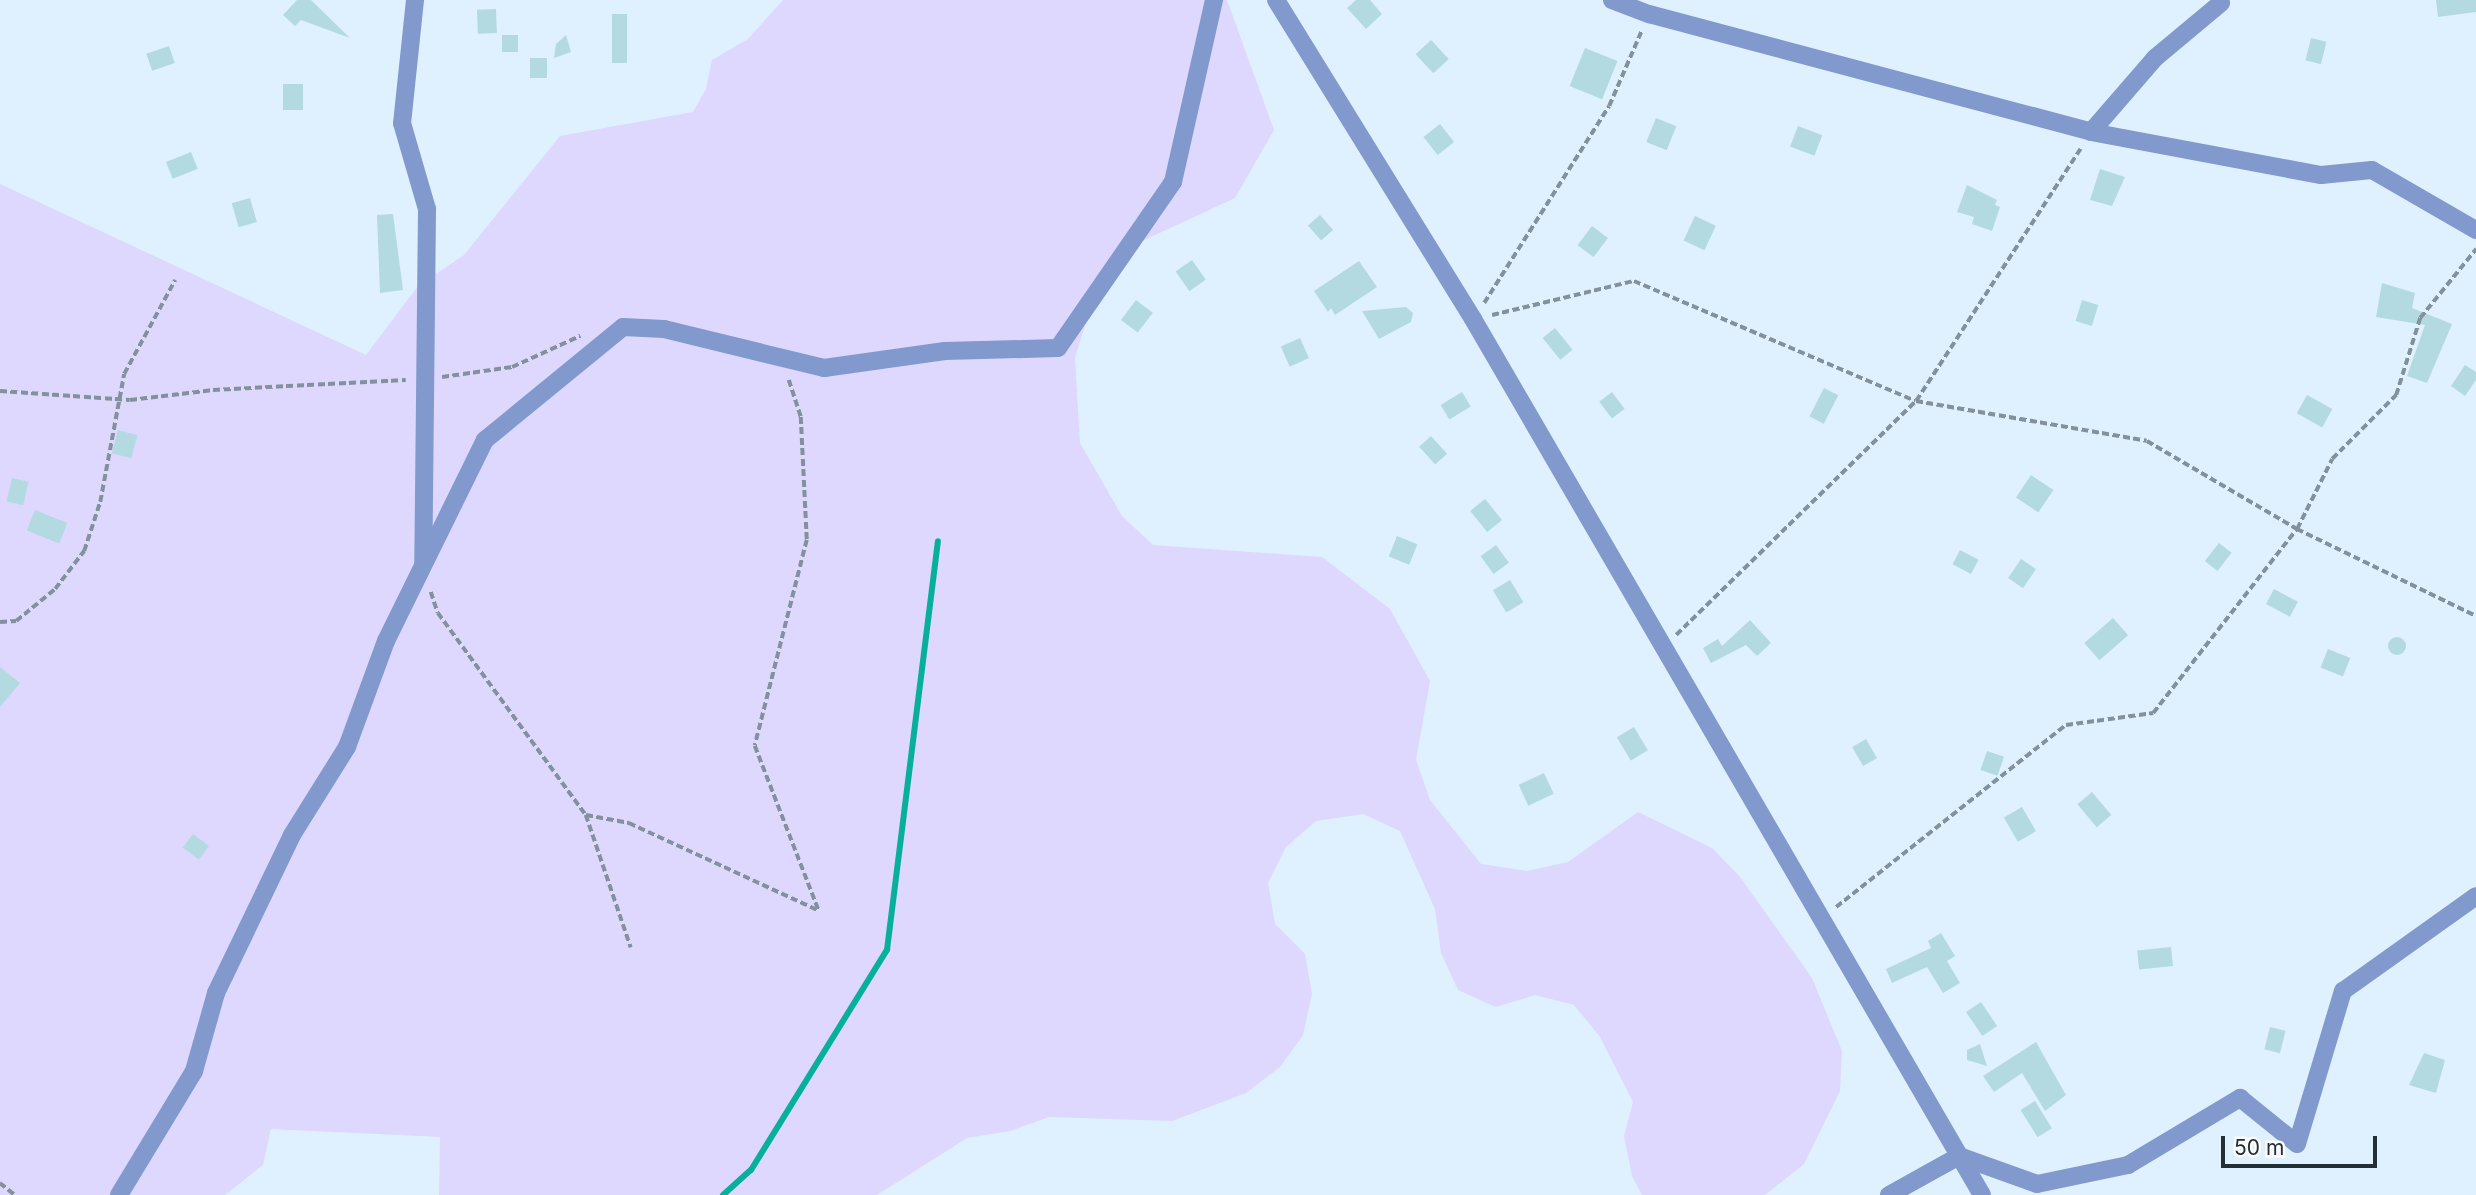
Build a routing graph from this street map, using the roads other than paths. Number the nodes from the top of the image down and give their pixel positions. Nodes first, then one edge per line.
1 (415, 0) edge
2 (1214, 0) edge
3 (1276, 0) edge
4 (1612, 0) edge
5 (2221, 3) dead end
6 (1651, 7) edge
7 (2091, 132) junction
8 (2476, 230) edge
9 (423, 567) junction
10 (2476, 896) edge
11 (1959, 1157) junction
12 (120, 1195) edge
13 (1889, 1195) edge
14 (1982, 1195) edge

1 - 9 street
2 - 9 street
3 - 11 street
4 - 6 street
5 - 7 street
6 - 7 street
7 - 8 street
9 - 12 street
10 - 11 street
11 - 13 street
11 - 14 street

